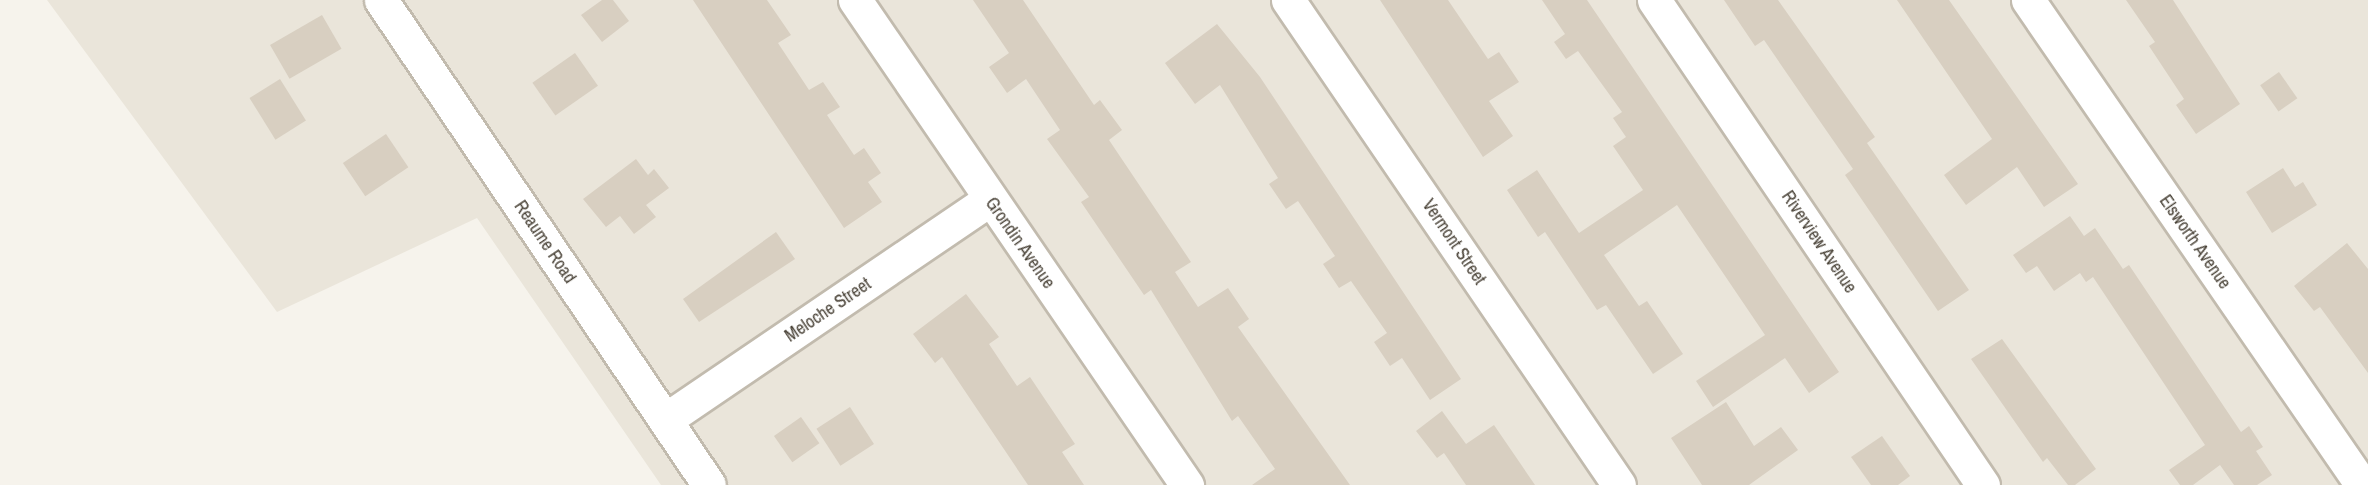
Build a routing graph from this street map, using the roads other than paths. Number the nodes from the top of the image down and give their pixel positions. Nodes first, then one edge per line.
1 (381, 0) edge
2 (855, 0) edge
3 (1288, 0) edge
4 (1654, 0) edge
5 (2028, 0) edge
6 (990, 199) junction
7 (665, 420) junction
8 (709, 485) edge
9 (1187, 485) edge
10 (1619, 485) edge
11 (1983, 485) edge
12 (2362, 485) edge

1 - 7 street, Reaume Road
2 - 6 street, Grondin Avenue
3 - 10 street, Vermont Street
4 - 11 street, Riverview Avenue
5 - 12 street, Elsworth Avenue
6 - 7 street, Meloche Street
6 - 9 street, Grondin Avenue
7 - 8 street, Reaume Road

